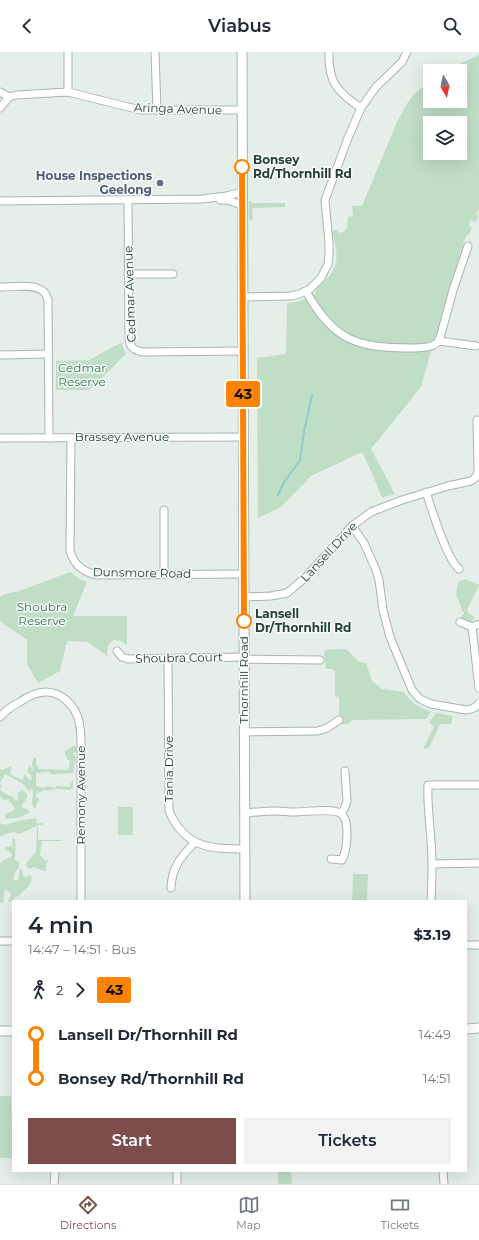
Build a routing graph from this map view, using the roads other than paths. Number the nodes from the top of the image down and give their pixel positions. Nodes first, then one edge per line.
1 (68, 52) edge
2 (155, 52) edge
3 (242, 52) edge
4 (329, 52) edge
5 (407, 52) edge
6 (0, 92) edge
7 (68, 92) junction
8 (9, 97) junction
9 (0, 108) edge
10 (361, 108) junction
11 (157, 110) junction
12 (242, 110) junction
13 (242, 192) junction
14 (202, 199) junction
15 (128, 200) junction
16 (0, 201) edge
17 (242, 204) junction
18 (468, 246) dead end
19 (128, 274) junction
20 (173, 274) dead end
21 (0, 287) edge
22 (306, 291) junction
23 (242, 297) junction
24 (439, 341) junction
25 (476, 346) dead end
26 (243, 351) junction
27 (48, 354) junction
28 (0, 355) edge
29 (477, 420) dead end
30 (243, 437) junction
31 (0, 438) edge
32 (49, 438) junction
33 (71, 438) junction
34 (477, 481) edge
35 (426, 492) junction
36 (164, 510) dead end
37 (352, 526) junction
38 (459, 569) dead end
39 (164, 574) junction
40 (244, 574) junction
41 (244, 597) junction
42 (460, 622) dead end
43 (475, 626) edge
44 (117, 650) dead end
45 (244, 658) junction
46 (168, 659) junction
47 (320, 660) dead end
48 (479, 688) edge
49 (479, 703) edge
50 (0, 717) edge
51 (339, 720) dead end
52 (244, 732) junction
53 (345, 771) dead end
54 (479, 785) edge
55 (245, 813) junction
56 (341, 814) junction
57 (195, 842) junction
58 (245, 849) junction
59 (331, 859) dead end
60 (432, 864) junction
61 (479, 864) edge
62 (171, 888) dead end
63 (81, 900) edge
64 (245, 900) edge
65 (431, 900) edge
66 (0, 941) edge
67 (12, 941) edge
68 (467, 945) edge
69 (479, 945) edge
70 (479, 1028) edge
71 (467, 1029) edge
72 (0, 1031) edge
73 (12, 1031) edge
74 (55, 1172) edge
75 (177, 1172) edge
76 (444, 1172) edge
77 (54, 1184) edge
78 (177, 1184) edge
79 (444, 1184) edge

1 - 7 street
2 - 11 street
3 - 12 street, Thornhill Road
4 - 10 street
5 - 10 street
6 - 8 street
7 - 8 street, Aringa Avenue
7 - 11 street, Aringa Avenue
8 - 9 street
10 - 22 street
11 - 12 street, Aringa Avenue
12 - 13 street, Thornhill Road
13 - 14 street
13 - 17 street, Thornhill Road
14 - 15 street
14 - 17 street
15 - 16 street
15 - 19 street, Cedmar Avenue
17 - 23 street, Thornhill Road
18 - 24 street
19 - 20 street
19 - 26 street, Cedmar Avenue
21 - 27 street
22 - 23 street
22 - 24 street
23 - 26 street, Thornhill Road
24 - 25 street
26 - 30 street, Thornhill Road
27 - 28 street
27 - 32 street
29 - 34 street
30 - 33 street, Brassey Avenue
30 - 40 street, Thornhill Road
31 - 32 street, Brassey Avenue
32 - 33 street, Brassey Avenue
33 - 39 street, Dunsmore Road
34 - 35 street, Lansell Drive
35 - 37 street, Lansell Drive
35 - 38 street
36 - 39 street
37 - 41 street, Lansell Drive
37 - 49 street
39 - 40 street, Dunsmore Road
40 - 41 street, Thornhill Road
41 - 45 street, Thornhill Road
42 - 43 street
43 - 48 street
44 - 46 street, Shoubra Court
45 - 46 street, Shoubra Court
45 - 47 street, Shoubra Court
45 - 52 street, Thornhill Road
46 - 57 street, Tania Drive
50 - 63 street, Remony Avenue
51 - 52 street
52 - 55 street, Thornhill Road
53 - 56 street
54 - 60 street
55 - 56 street
55 - 58 street, Thornhill Road
56 - 59 street
57 - 58 street, Tania Drive
57 - 62 street
58 - 64 street, Thornhill Road
60 - 61 street
60 - 65 street
66 - 67 street
68 - 69 street
70 - 71 street
72 - 73 street
74 - 77 street
75 - 78 street
76 - 79 street

